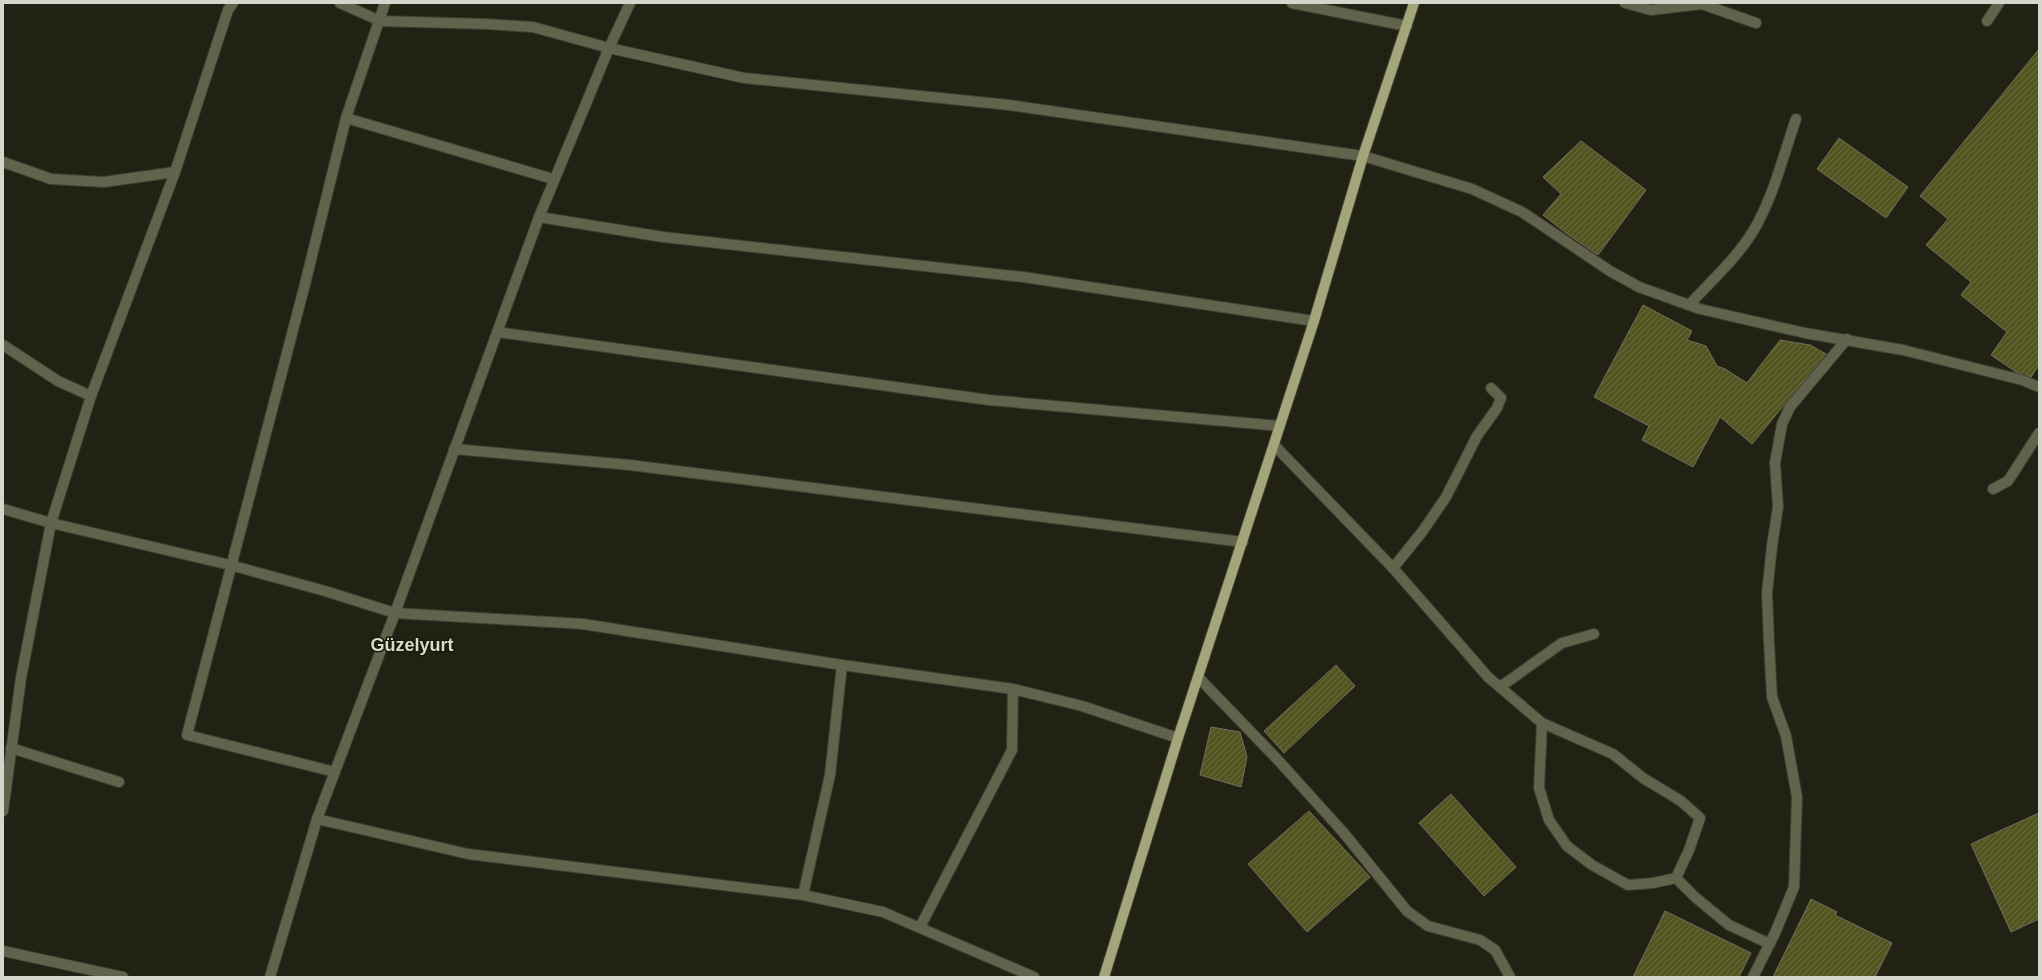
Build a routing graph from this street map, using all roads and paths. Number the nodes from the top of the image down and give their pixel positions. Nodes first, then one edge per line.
1 (233, 3) edge
2 (340, 3) edge
3 (385, 3) edge
4 (630, 3) edge
5 (1292, 3) edge
6 (1414, 3) edge
7 (1626, 3) edge
8 (1999, 3) edge
9 (380, 20) junction
10 (1987, 21) dead end
11 (1756, 23) dead end
12 (1407, 26) junction
13 (609, 48) junction
14 (346, 118) junction
15 (1796, 119) dead end
16 (1363, 156) junction
17 (3, 162) edge
18 (175, 172) junction
19 (554, 179) junction
20 (539, 217) junction
21 (1689, 305) junction
22 (1314, 321) junction
23 (497, 332) junction
24 (1847, 339) junction
25 (3, 345) edge
26 (2039, 387) edge
27 (1491, 388) dead end
28 (91, 396) junction
29 (1280, 426) junction
30 (2039, 434) edge
31 (1274, 445) junction
32 (454, 450) junction
33 (1993, 489) dead end
34 (3, 509) edge
35 (51, 523) junction
36 (1243, 542) junction
37 (230, 566) junction
38 (1393, 568) junction
39 (395, 613) junction
40 (1594, 634) dead end
41 (842, 665) junction
42 (1198, 678) junction
43 (1500, 687) junction
44 (1013, 689) junction
45 (1542, 723) junction
46 (1178, 738) junction
47 (11, 748) junction
48 (335, 772) junction
49 (119, 782) dead end
50 (3, 805) edge
51 (317, 819) junction
52 (1676, 878) junction
53 (803, 895) junction
54 (920, 927) junction
55 (1770, 944) junction
56 (3, 951) edge
57 (123, 977) edge
58 (270, 977) edge
59 (1034, 977) edge
60 (1104, 977) edge
61 (1510, 977) edge
62 (1753, 977) edge

1 - 18 street
2 - 9 street
3 - 9 street
4 - 13 street
5 - 12 street
6 - 12 main road
7 - 11 street
8 - 10 street
9 - 13 street
9 - 14 street
12 - 16 main road
13 - 16 street
13 - 19 street
14 - 19 street
14 - 37 street
15 - 21 street
16 - 21 street
16 - 22 main road
17 - 18 street
18 - 28 street
19 - 20 street
20 - 22 street
20 - 23 street
21 - 24 street
22 - 29 main road
23 - 29 street
23 - 32 street
24 - 26 street
24 - 55 street
25 - 28 street
27 - 38 street
28 - 35 street
29 - 31 main road
30 - 33 street
31 - 36 main road
31 - 38 street
32 - 36 street
32 - 39 street
34 - 35 street
35 - 37 street
35 - 47 street
36 - 42 main road
37 - 39 street
37 - 48 street
38 - 43 street
39 - 41 street
39 - 48 street
40 - 43 street
41 - 44 street
41 - 53 street
42 - 46 main road
42 - 61 street
43 - 45 street
44 - 46 street
44 - 54 street
45 - 52 street
45 - 52 street
46 - 60 main road
47 - 49 street
47 - 50 street
48 - 51 street
51 - 53 street
51 - 58 street
52 - 55 street
53 - 54 street
54 - 59 street
55 - 62 street
56 - 57 street

